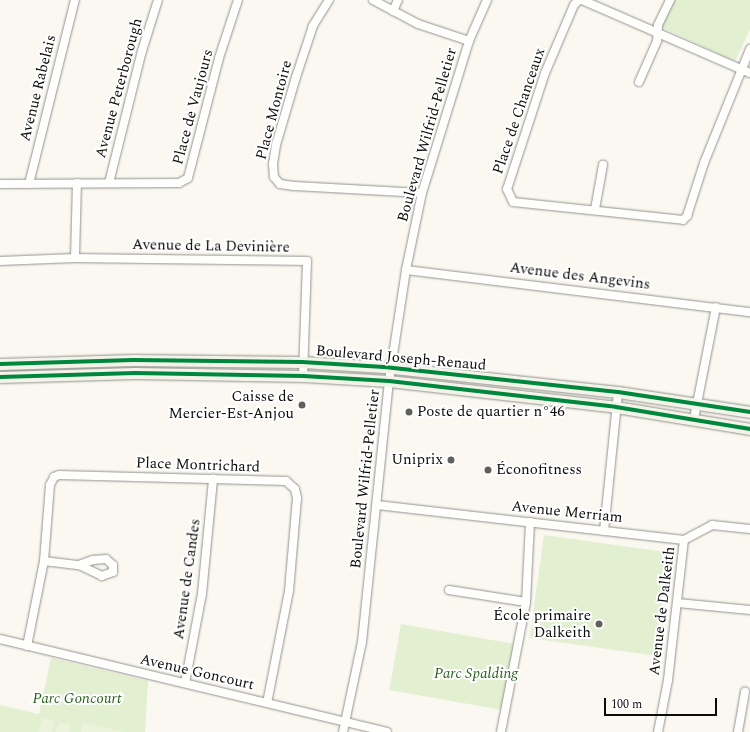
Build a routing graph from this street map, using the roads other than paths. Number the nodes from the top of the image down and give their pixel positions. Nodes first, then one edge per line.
1 (75, 0) edge
2 (158, 0) edge
3 (238, 0) edge
4 (329, 0) edge
5 (373, 0) edge
6 (398, 0) edge
7 (487, 0) edge
8 (579, 0) edge
9 (582, 0) edge
10 (670, 0) edge
11 (394, 11) junction
12 (658, 33) junction
13 (469, 41) junction
14 (750, 49) edge
15 (740, 68) junction
16 (750, 73) edge
17 (639, 82) dead end
18 (603, 165) dead end
19 (77, 183) junction
20 (109, 183) junction
21 (0, 184) edge
22 (29, 184) junction
23 (422, 193) junction
24 (595, 209) junction
25 (75, 258) junction
26 (0, 261) edge
27 (406, 270) junction
28 (716, 306) junction
29 (750, 312) edge
30 (302, 362) junction
31 (0, 364) edge
32 (391, 368) junction
33 (455, 374) junction
34 (303, 376) junction
35 (0, 377) edge
36 (389, 381) junction
37 (533, 381) junction
38 (454, 388) junction
39 (618, 392) junction
40 (532, 397) junction
41 (696, 403) junction
42 (616, 407) junction
43 (750, 412) edge
44 (694, 419) junction
45 (750, 429) edge
46 (213, 479) junction
47 (377, 505) junction
48 (530, 522) junction
49 (750, 529) edge
50 (604, 530) junction
51 (684, 540) junction
52 (44, 561) junction
53 (79, 565) dead end
54 (449, 590) dead end
55 (526, 602) junction
56 (678, 603) junction
57 (750, 610) edge
58 (0, 639) edge
59 (27, 646) junction
60 (185, 683) junction
61 (745, 692) dead end
62 (267, 703) junction
63 (346, 722) junction
64 (343, 732) edge
65 (386, 732) edge
66 (501, 732) edge
67 (658, 732) edge
68 (738, 732) edge

1 - 22 street, Avenue Rabelais
2 - 20 street, Avenue Peterborough
3 - 20 street, Place de Vaujours
4 - 23 street, Place Montoire
5 - 11 street
6 - 11 street
7 - 13 street, Boulevard Wilfrid-Pelletier
8 - 24 street, Place de Chanceaux
9 - 12 street
10 - 12 street
11 - 13 street
12 - 15 street
12 - 17 street
13 - 23 street, Boulevard Wilfrid-Pelletier
14 - 15 street, Place de Chanceaux
15 - 16 street
15 - 24 street, Place de Chanceaux
18 - 24 street
19 - 20 street, Place de Vaujours
19 - 22 street, Place de Vaujours
19 - 25 street
21 - 22 street, Place de Vaujours
23 - 27 street, Boulevard Wilfrid-Pelletier
25 - 26 street, Avenue de La Devinière
25 - 30 street, Avenue de La Devinière
27 - 28 street, Avenue des Angevins
27 - 32 street, Boulevard Wilfrid-Pelletier
28 - 29 street, Avenue des Angevins
28 - 41 street
30 - 31 street, Boulevard Joseph-Renaud
30 - 32 street, Boulevard Joseph-Renaud
30 - 34 street, Avenue de La Devinière
32 - 33 street, Boulevard Joseph-Renaud
32 - 36 street, Boulevard Wilfrid-Pelletier
33 - 37 street, Boulevard Joseph-Renaud
33 - 38 street
34 - 35 street, Boulevard Joseph-Renaud
34 - 36 street, Boulevard Joseph-Renaud
36 - 38 street, Boulevard Joseph-Renaud
36 - 47 street, Boulevard Wilfrid-Pelletier
37 - 39 street, Boulevard Joseph-Renaud
37 - 40 street
38 - 40 street, Boulevard Joseph-Renaud
39 - 41 street, Boulevard Joseph-Renaud
39 - 42 street
40 - 42 street, Boulevard Joseph-Renaud
41 - 43 street, Boulevard Joseph-Renaud
41 - 44 street
42 - 44 street, Boulevard Joseph-Renaud
42 - 50 street
44 - 45 street, Boulevard Joseph-Renaud
46 - 52 street, Place Montrichard
46 - 60 street, Avenue de Candes
46 - 62 street, Place Montrichard
47 - 48 street, Avenue Merriam
47 - 63 street, Boulevard Wilfrid-Pelletier
48 - 50 street, Avenue Merriam
48 - 55 street
49 - 51 street
50 - 51 street, Avenue Merriam
51 - 56 street, Avenue de Dalkeith
52 - 53 street
52 - 59 street, Place Montrichard
54 - 55 street
55 - 66 street
56 - 57 street
56 - 67 street, Avenue de Dalkeith
58 - 59 street, Avenue Goncourt
59 - 60 street, Avenue Goncourt
60 - 62 street, Avenue Goncourt
61 - 68 street
62 - 63 street, Avenue Goncourt
63 - 64 street, Boulevard Wilfrid-Pelletier
63 - 65 street, Avenue Goncourt

